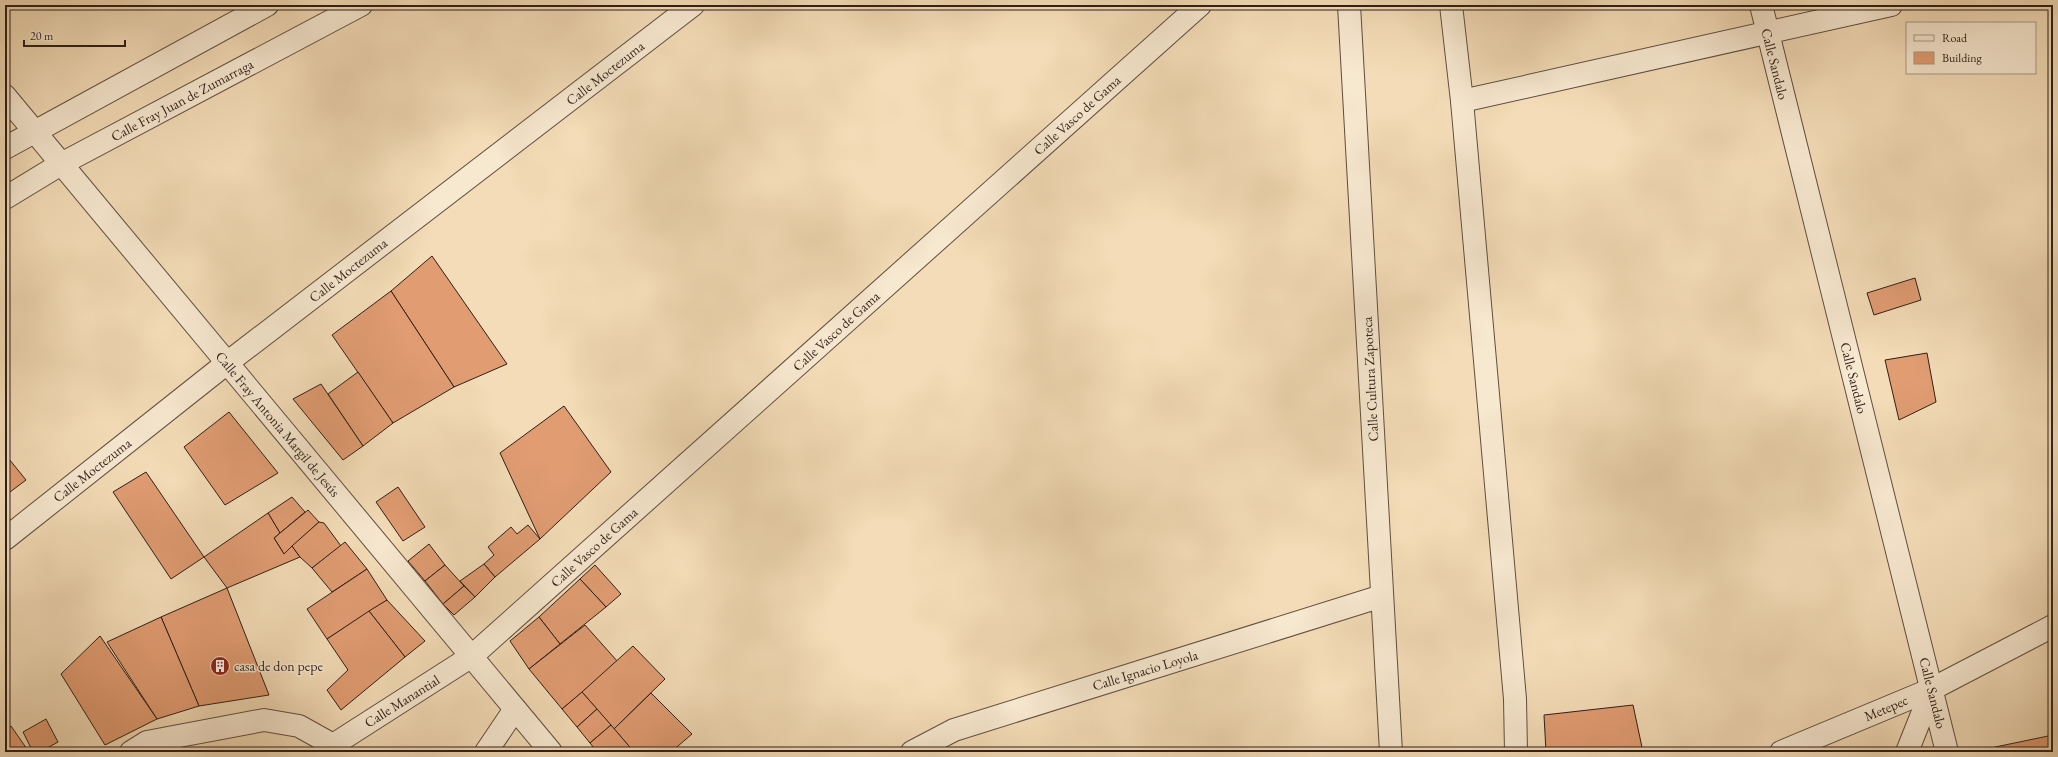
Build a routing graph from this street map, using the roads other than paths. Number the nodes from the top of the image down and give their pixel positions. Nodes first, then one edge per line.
1 (267, 5) edge
2 (361, 5) edge
3 (693, 5) edge
4 (1200, 5) edge
5 (1349, 5) edge
6 (1450, 5) edge
7 (1761, 5) edge
8 (1891, 5) edge
9 (1767, 33) junction
10 (5, 96) edge
11 (1462, 101) junction
12 (35, 132) junction
13 (5, 148) edge
14 (62, 164) junction
15 (5, 198) edge
16 (227, 363) junction
17 (5, 539) edge
18 (1382, 596) junction
19 (2053, 626) edge
20 (472, 656) junction
21 (1932, 688) junction
22 (515, 709) junction
23 (330, 748) edge
24 (131, 752) edge
25 (486, 752) edge
26 (551, 752) edge
27 (912, 752) edge
28 (1391, 752) edge
29 (1516, 752) edge
30 (1781, 752) edge
31 (1908, 752) edge
32 (1947, 752) edge

1 - 12 street
2 - 14 street, Calle Fray Juan de Zumarraga
3 - 16 street, Calle Moctezuma
4 - 20 street, Calle Vasco de Gama
5 - 18 street, Calle Cultura Zapoteca
6 - 11 street
7 - 9 street, Calle Sandalo
8 - 9 street
9 - 11 street
9 - 21 street, Calle Sandalo
10 - 12 street, Calle Fray Antonia Margil de Jesús
11 - 29 street
12 - 13 street
12 - 14 street, Calle Fray Antonia Margil de Jesús
14 - 15 street, Calle Fray Juan de Zumarraga
14 - 16 street, Calle Fray Antonia Margil de Jesús
16 - 17 street, Calle Moctezuma
16 - 20 street, Calle Fray Antonia Margil de Jesús
18 - 27 street, Calle Ignacio Loyola
18 - 28 street, Calle Cultura Zapoteca
19 - 21 street, Metepec
20 - 22 street, Calle Fray Antonia Margil de Jesús
20 - 23 street, Calle Manantial
21 - 30 street, Metepec
21 - 31 street
21 - 32 street, Calle Sandalo
22 - 25 street
22 - 26 street, Calle Fray Antonia Margil de Jesús
23 - 24 street, Calle Manantial

